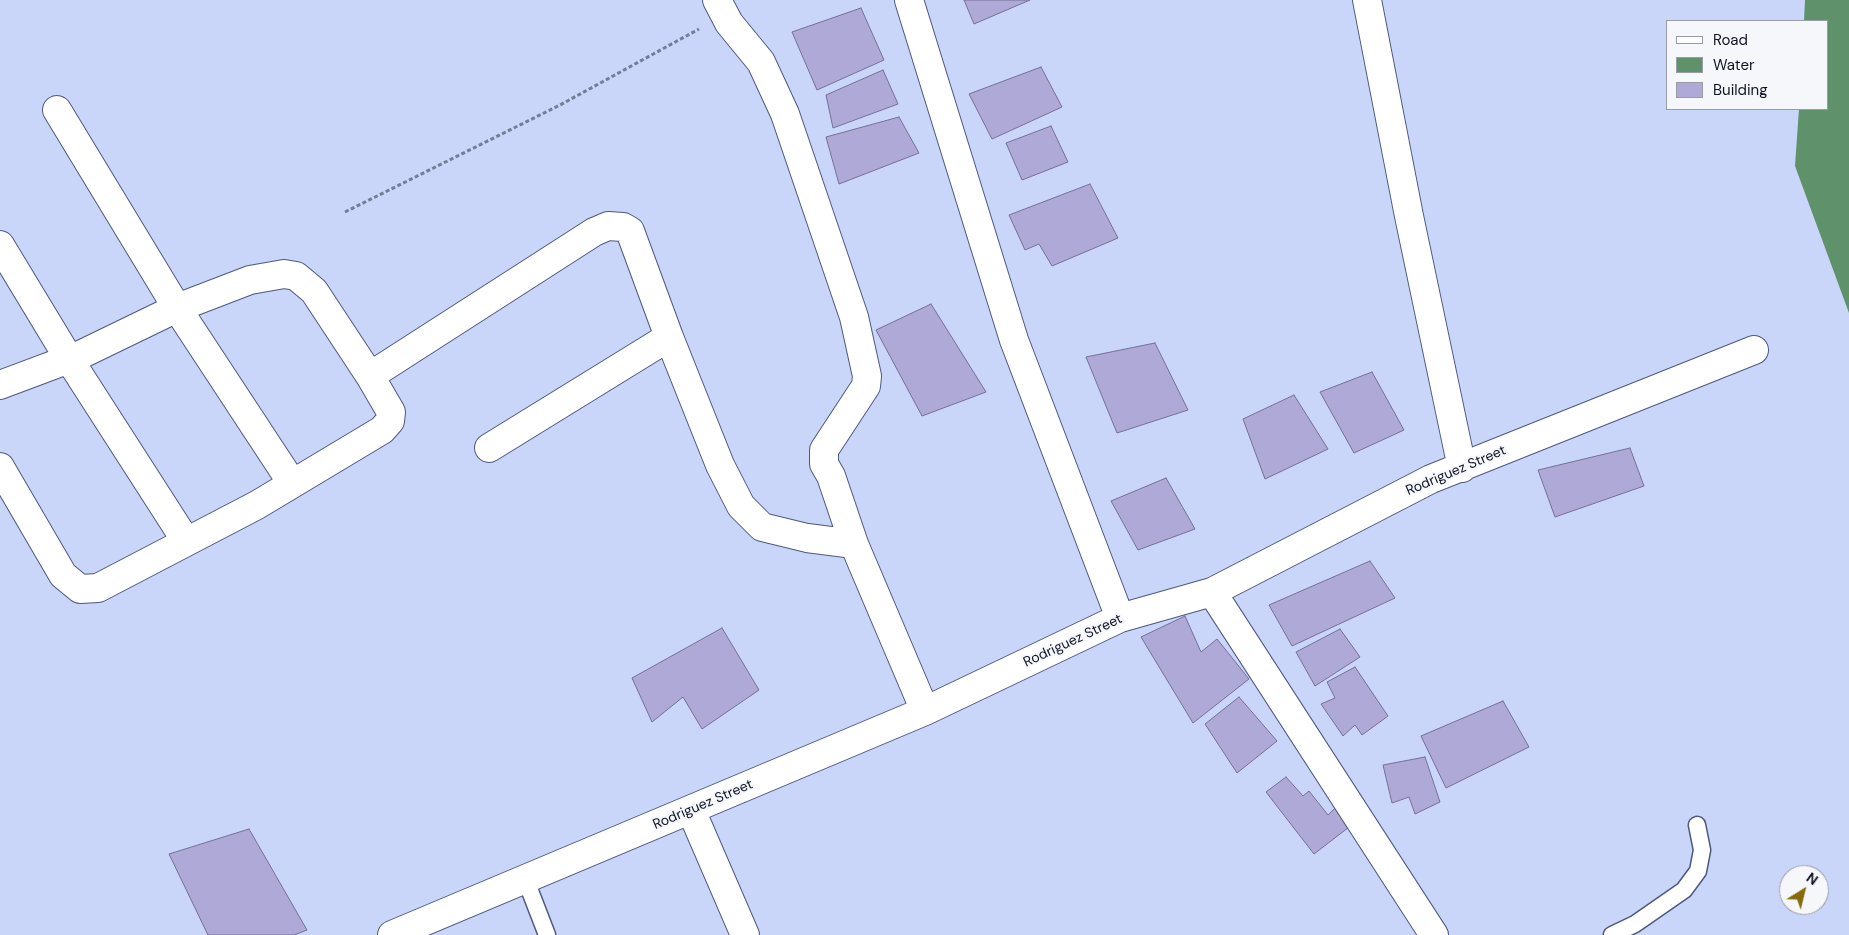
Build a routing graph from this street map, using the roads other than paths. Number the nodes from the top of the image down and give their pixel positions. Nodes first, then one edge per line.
1 (909, 0) edge
2 (1367, 0) edge
3 (720, 8) edge
4 (57, 110) dead end
5 (0, 245) edge
6 (177, 308) junction
7 (669, 337) junction
8 (1754, 350) dead end
9 (69, 360) junction
10 (370, 376) junction
11 (0, 385) edge
12 (489, 448) dead end
13 (0, 467) edge
14 (1462, 468) junction
15 (292, 483) junction
16 (186, 542) junction
17 (854, 544) junction
18 (1212, 592) junction
19 (1120, 618) junction
20 (924, 711) junction
21 (691, 810) junction
22 (1697, 825) dead end
23 (525, 878) junction
24 (392, 935) edge
25 (547, 935) edge
26 (745, 935) edge
27 (1434, 935) edge
28 (1612, 935) edge

1 - 19 street
2 - 14 street
3 - 17 street
4 - 6 street
5 - 9 street
6 - 9 street
6 - 10 street
6 - 15 street
7 - 10 street
7 - 12 street
7 - 17 street
8 - 14 street, Rodriguez Street
9 - 11 street
9 - 16 street
10 - 15 street
13 - 16 street
14 - 18 street, Rodriguez Street
15 - 16 street
17 - 20 street
18 - 19 street, Rodriguez Street
18 - 27 street
19 - 20 street, Rodriguez Street
20 - 21 street, Rodriguez Street
21 - 23 street, Rodriguez Street
21 - 26 street
22 - 28 lane
23 - 24 street, Rodriguez Street
23 - 25 lane

